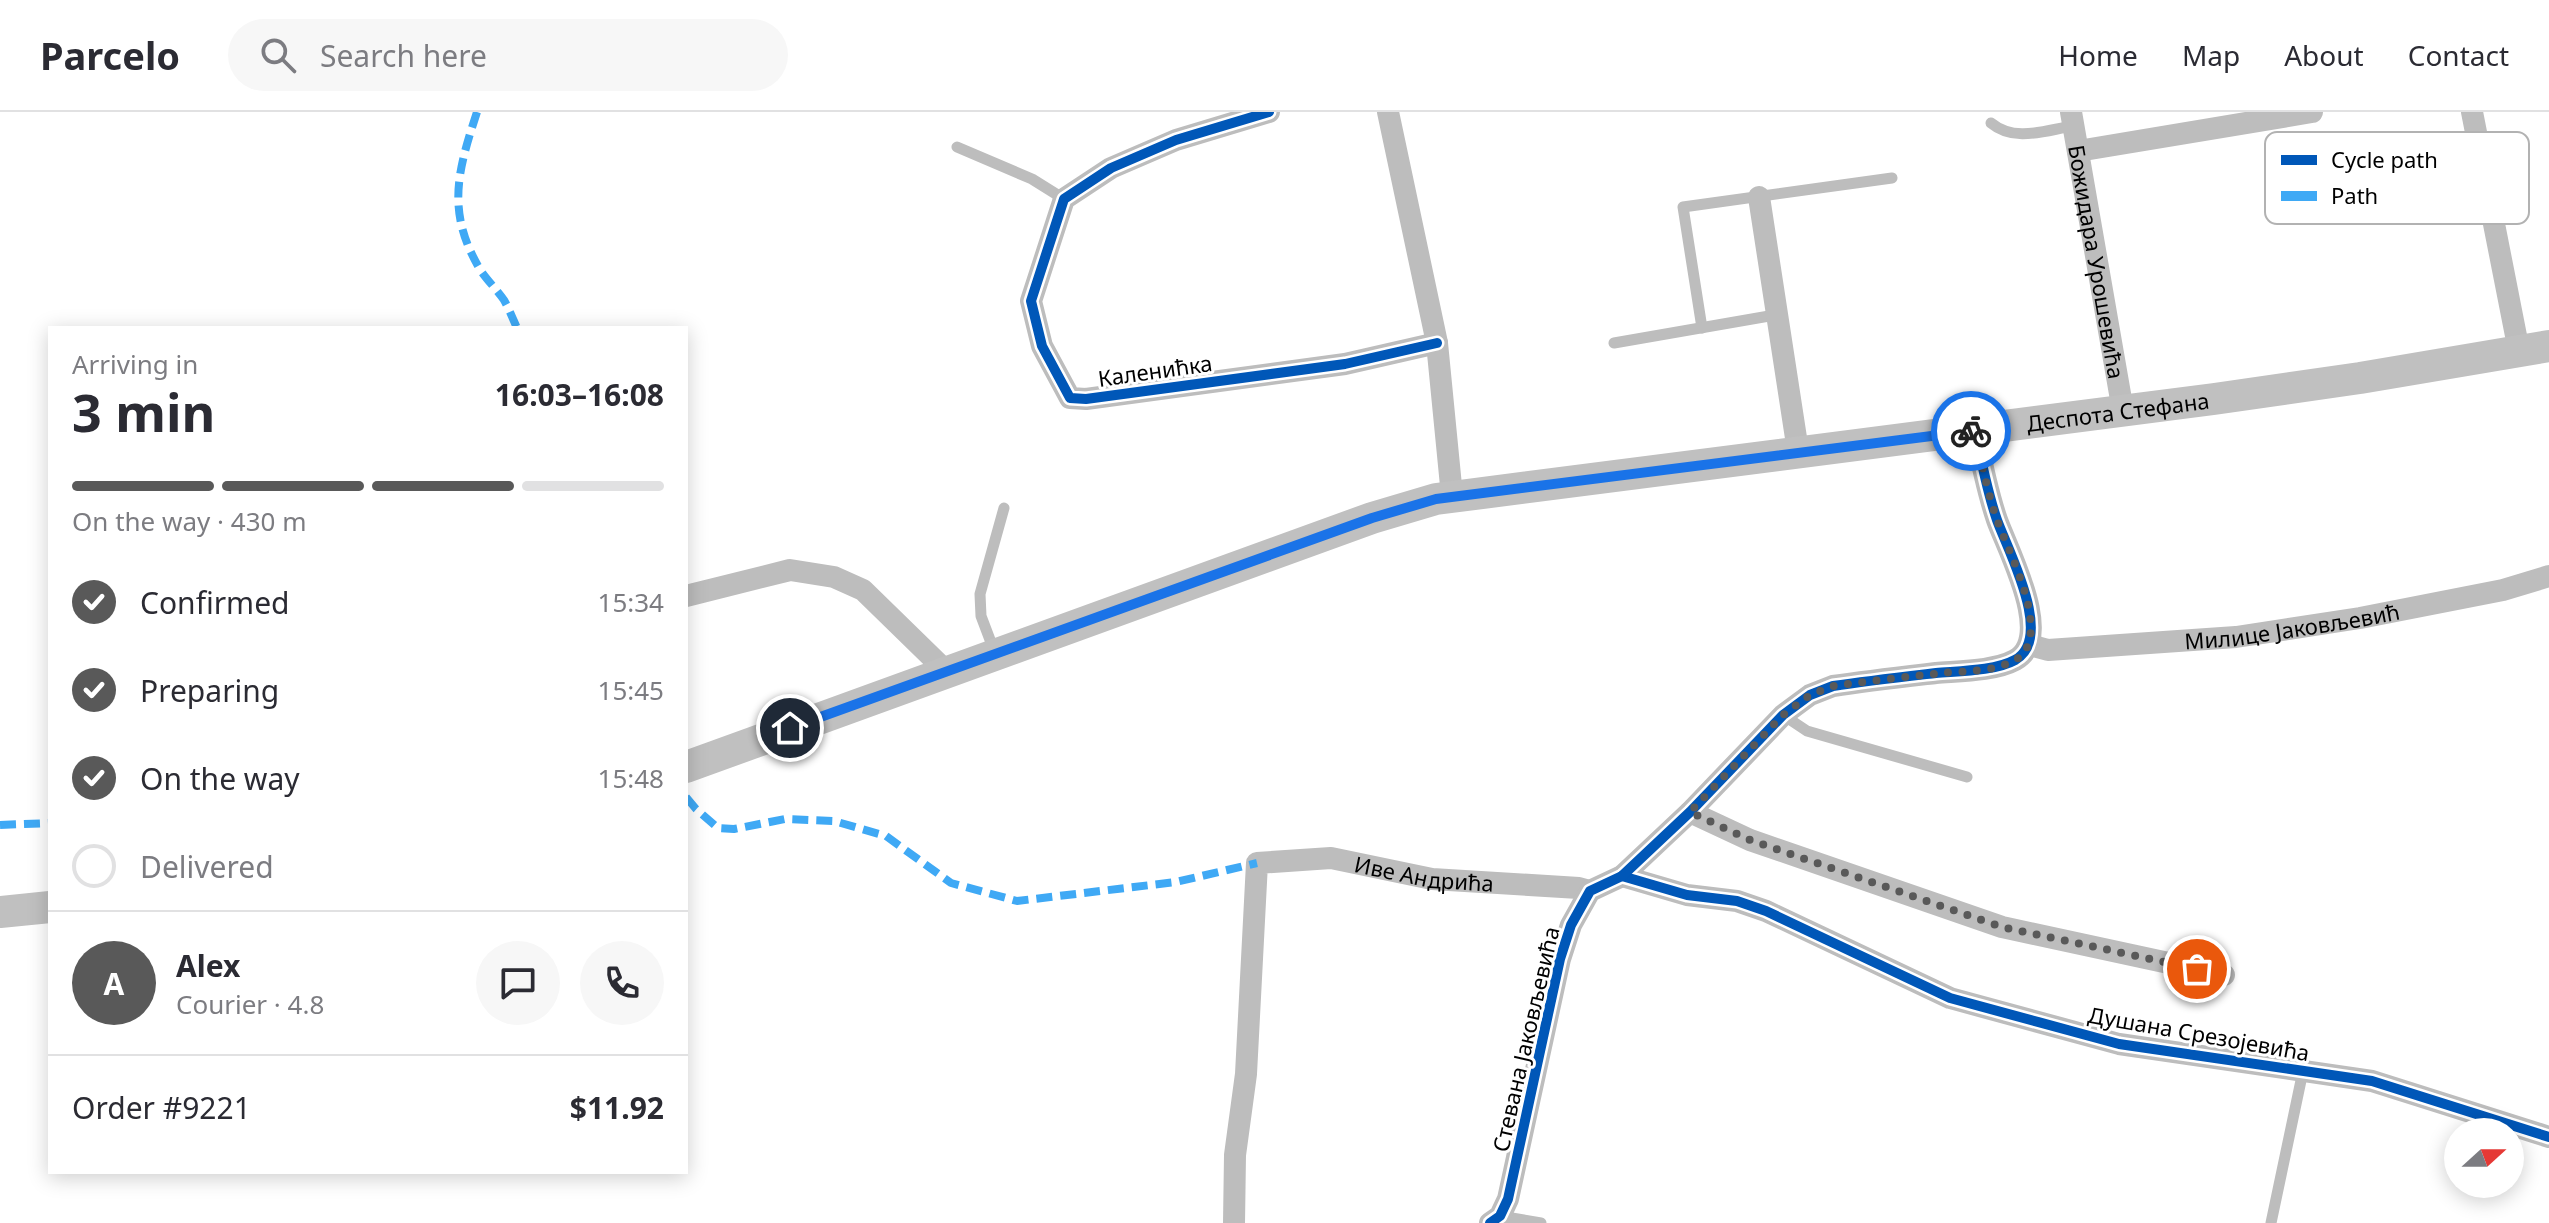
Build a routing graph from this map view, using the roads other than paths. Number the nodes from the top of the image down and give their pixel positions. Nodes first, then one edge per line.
1 (1269, 112) edge
2 (1388, 112) edge
3 (2312, 112) edge
4 (2472, 112) edge
5 (2072, 119) edge
6 (1991, 123) dead end
7 (2477, 132) edge
8 (957, 147) dead end
9 (2078, 151) junction
10 (1892, 178) dead end
11 (1759, 197) junction
12 (1064, 199) junction
13 (2501, 224) edge
14 (1775, 315) junction
15 (1702, 328) junction
16 (1437, 343) junction
17 (1614, 343) dead end
18 (2534, 348) edge
19 (2123, 411) junction
20 (1975, 430) junction
21 (1798, 451) junction
22 (1452, 496) junction
23 (1004, 508) dead end
24 (2549, 576) edge
25 (688, 596) edge
26 (2030, 645) junction
27 (996, 654) junction
28 (946, 671) junction
29 (1783, 715) junction
30 (688, 766) edge
31 (1967, 777) dead end
32 (1690, 812) junction
33 (1622, 876) junction
34 (1590, 891) junction
35 (48, 907) edge
36 (0, 912) edge
37 (2224, 975) dead end
38 (2303, 1071) junction
39 (2549, 1137) edge
40 (1495, 1220) edge
41 (1234, 1223) edge
42 (1541, 1223) edge
43 (2271, 1223) edge

1 - 12 street
2 - 16 street
3 - 9 street
4 - 7 street
5 - 6 lane
5 - 9 street, Божидара Урошевића
8 - 12 lane
9 - 19 street, Божидара Урошевића
10 - 11 lane
11 - 14 street
11 - 15 lane
12 - 16 street, Каленићка
13 - 18 street
14 - 15 lane
14 - 21 street
15 - 17 lane
16 - 22 street
18 - 19 main road, Деспота Стефана
19 - 20 main road, Деспота Стефана
20 - 21 main road, Деспота Стефана
20 - 26 street
21 - 22 main road, Деспота Стефана
22 - 27 main road, Деспота Стефана
23 - 27 lane
24 - 26 street, Милице Јаковљевић
25 - 28 street
26 - 29 street
27 - 28 main road, Деспота Стефана
28 - 30 main road, Деспота Стефана
29 - 31 lane
29 - 32 street
32 - 33 street
32 - 37 street
33 - 34 street
33 - 38 street, Душана Срезојевића
34 - 40 street, Стевана Јаковљевића
34 - 41 street, Иве Андрића
35 - 36 main road
38 - 39 street, Душана Срезојевића
38 - 43 lane
40 - 42 lane

